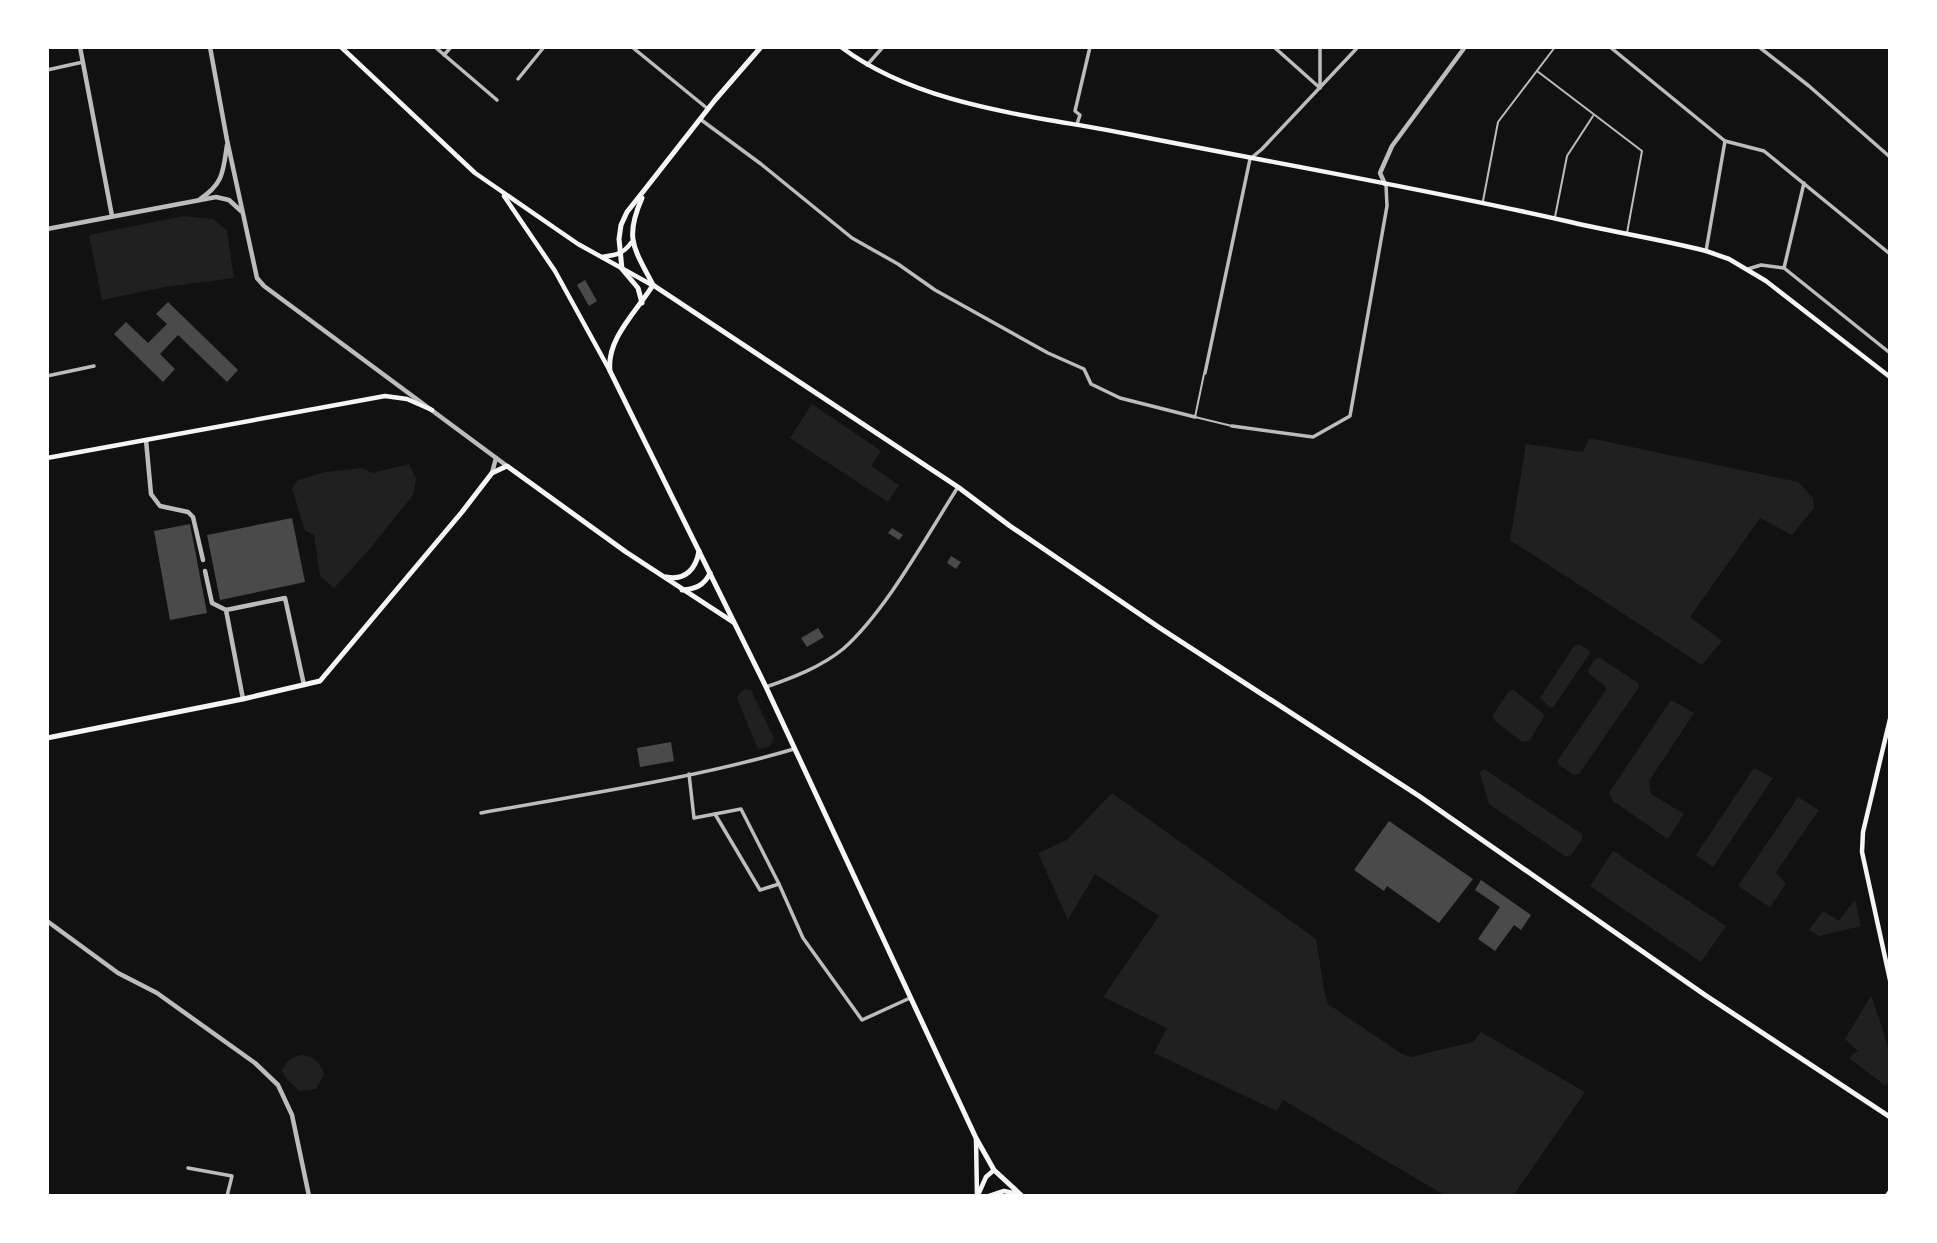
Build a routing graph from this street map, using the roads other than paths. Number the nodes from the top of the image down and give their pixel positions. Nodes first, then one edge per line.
1 (80, 47) edge
2 (210, 47) edge
3 (341, 47) edge
4 (435, 47) edge
5 (451, 47) edge
6 (544, 47) edge
7 (632, 47) edge
8 (761, 47) edge
9 (841, 47) edge
10 (883, 47) edge
11 (1090, 47) edge
12 (1274, 47) edge
13 (1320, 47) edge
14 (1358, 47) edge
15 (1465, 47) edge
16 (1555, 47) edge
17 (1609, 47) edge
18 (1759, 47) edge
19 (444, 55) junction
20 (83, 62) junction
21 (867, 65) junction
22 (47, 70) edge
23 (1537, 71) junction
24 (518, 79) dead end
25 (1320, 88) junction
26 (497, 100) dead end
27 (708, 109) junction
28 (1594, 115) junction
29 (700, 119) junction
30 (1077, 124) junction
31 (227, 140) junction
32 (1725, 141) junction
33 (1890, 157) edge
34 (1250, 159) junction
35 (1804, 183) junction
36 (1386, 185) junction
37 (496, 188) junction
38 (646, 188) junction
39 (197, 201) junction
40 (1483, 202) junction
41 (243, 215) junction
42 (112, 216) junction
43 (1554, 218) junction
44 (47, 229) edge
45 (1627, 234) junction
46 (631, 243) junction
47 (1706, 251) junction
48 (621, 253) junction
49 (1890, 254) edge
50 (602, 257) junction
51 (1784, 268) junction
52 (622, 269) junction
53 (1748, 269) junction
54 (653, 285) junction
55 (642, 303) junction
56 (1890, 353) edge
57 (94, 366) dead end
58 (610, 372) junction
59 (1205, 373) joint
60 (47, 376) edge
61 (1890, 377) edge
62 (432, 410) junction
63 (1195, 417) junction
64 (1232, 426) joint
65 (146, 440) junction
66 (47, 458) edge
67 (496, 458) junction
68 (507, 466) junction
69 (492, 473) junction
70 (958, 487) junction
71 (699, 551) junction
72 (203, 560) dead end
73 (205, 571) dead end
74 (710, 573) junction
75 (660, 575) junction
76 (682, 590) junction
77 (226, 610) junction
78 (733, 622) junction
79 (304, 685) junction
80 (766, 687) junction
81 (243, 699) junction
82 (1890, 719) edge
83 (47, 738) edge
84 (794, 749) junction
85 (689, 774) junction
86 (481, 813) dead end
87 (715, 814) junction
88 (779, 884) junction
89 (47, 920) edge
90 (1890, 980) edge
91 (912, 997) junction
92 (1890, 1117) edge
93 (976, 1138) junction
94 (188, 1168) dead end
95 (994, 1170) junction
96 (1021, 1195) edge
97 (227, 1196) edge
98 (309, 1196) edge
99 (977, 1196) edge
100 (989, 1196) edge

1 - 20 street
2 - 31 street
3 - 37 main road
4 - 19 street
5 - 19 street
6 - 24 street
7 - 27 street
8 - 27 main road
9 - 21 main road
10 - 21 street
11 - 30 street
12 - 25 street
13 - 25 street
14 - 25 street
15 - 36 street
16 - 23 lane
17 - 32 street
18 - 33 street
19 - 26 street
20 - 22 street
20 - 42 street
21 - 30 main road
23 - 28 lane
23 - 40 lane
25 - 34 street
27 - 29 main road
28 - 43 lane
28 - 45 lane
29 - 38 main road
29 - 63 street
30 - 34 main road
31 - 39 street
31 - 41 street
32 - 35 street
32 - 47 street
34 - 36 main road
34 - 59 street
35 - 49 street
35 - 51 street
36 - 40 main road
36 - 64 street
37 - 50 main road
37 - 58 main road
38 - 46 main road
38 - 48 main road
39 - 41 street
39 - 42 street
40 - 43 main road
41 - 62 street
42 - 44 street
43 - 45 main road
45 - 47 main road
46 - 48 main road
46 - 54 main road
47 - 53 main road
48 - 50 main road
48 - 52 main road
50 - 52 main road
51 - 53 street
51 - 56 street
52 - 54 main road
52 - 55 main road
53 - 61 main road
54 - 55 main road
54 - 70 main road
55 - 58 main road
57 - 60 street
58 - 71 main road
59 - 63 lane
62 - 65 main road
62 - 67 street
63 - 64 lane
65 - 66 main road
65 - 72 street
67 - 68 street
67 - 69 street
68 - 69 main road
68 - 75 main road
69 - 79 main road
70 - 80 street
70 - 92 main road
71 - 74 main road
71 - 75 main road
73 - 77 street
74 - 76 main road
74 - 78 main road
75 - 76 main road
76 - 78 main road
77 - 79 street
77 - 81 street
78 - 80 main road
79 - 81 main road
80 - 84 main road
81 - 83 main road
82 - 90 main road
84 - 85 street
84 - 91 main road
85 - 86 street
85 - 87 street
87 - 88 street
87 - 88 street
88 - 91 street
89 - 98 street
91 - 93 main road
93 - 95 main road
93 - 99 main road
94 - 97 street
95 - 96 main road
95 - 99 main road
96 - 100 main road

